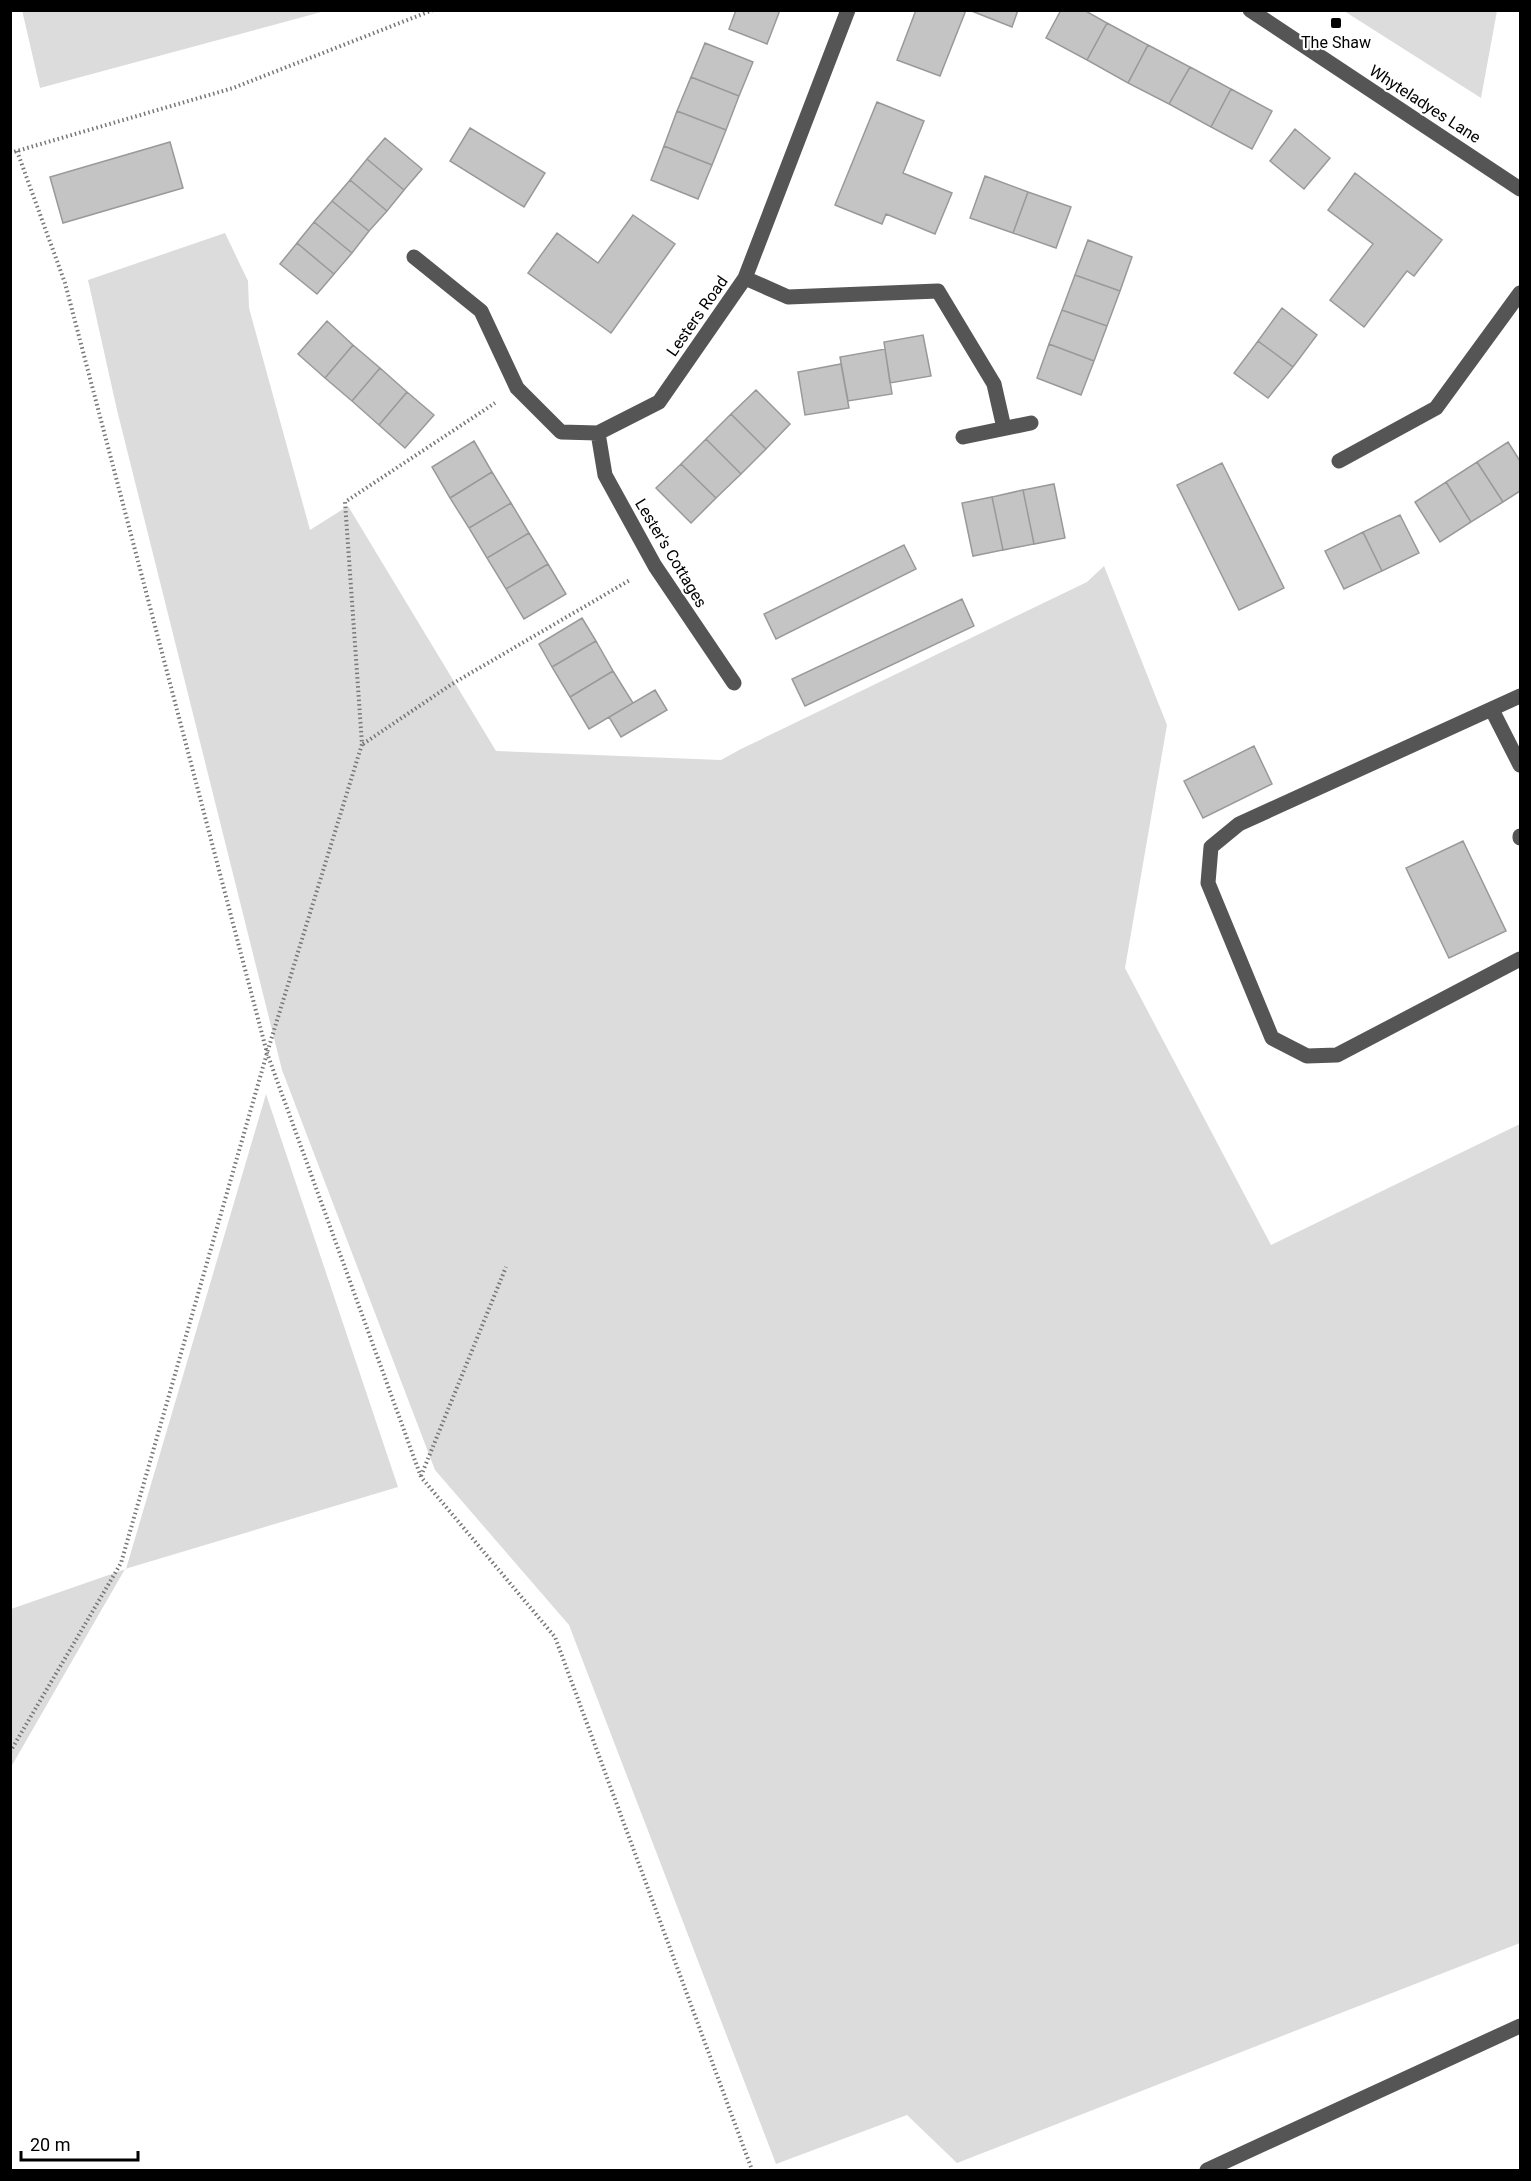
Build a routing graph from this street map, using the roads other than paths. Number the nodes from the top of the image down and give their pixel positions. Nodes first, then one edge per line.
1 (848, 10) edge
2 (1250, 10) edge
3 (1521, 189) edge
4 (414, 257) dead end
5 (746, 278) junction
6 (1521, 293) edge
7 (1031, 423) dead end
8 (1004, 428) junction
9 (598, 433) junction
10 (963, 437) dead end
11 (1339, 461) dead end
12 (734, 683) dead end
13 (1521, 696) edge
14 (1492, 710) junction
15 (1521, 765) edge
16 (1521, 959) edge
17 (1521, 2026) edge
18 (1207, 2170) edge

1 - 5 street, Lesters Road
2 - 3 street, Whyteladyes Lane
4 - 9 street, Lesters Road
5 - 8 street
5 - 9 street, Lesters Road
6 - 11 street
7 - 8 street
8 - 10 street
9 - 12 street, Lester's Cottages
13 - 14 street
14 - 15 street
14 - 16 street
17 - 18 street

